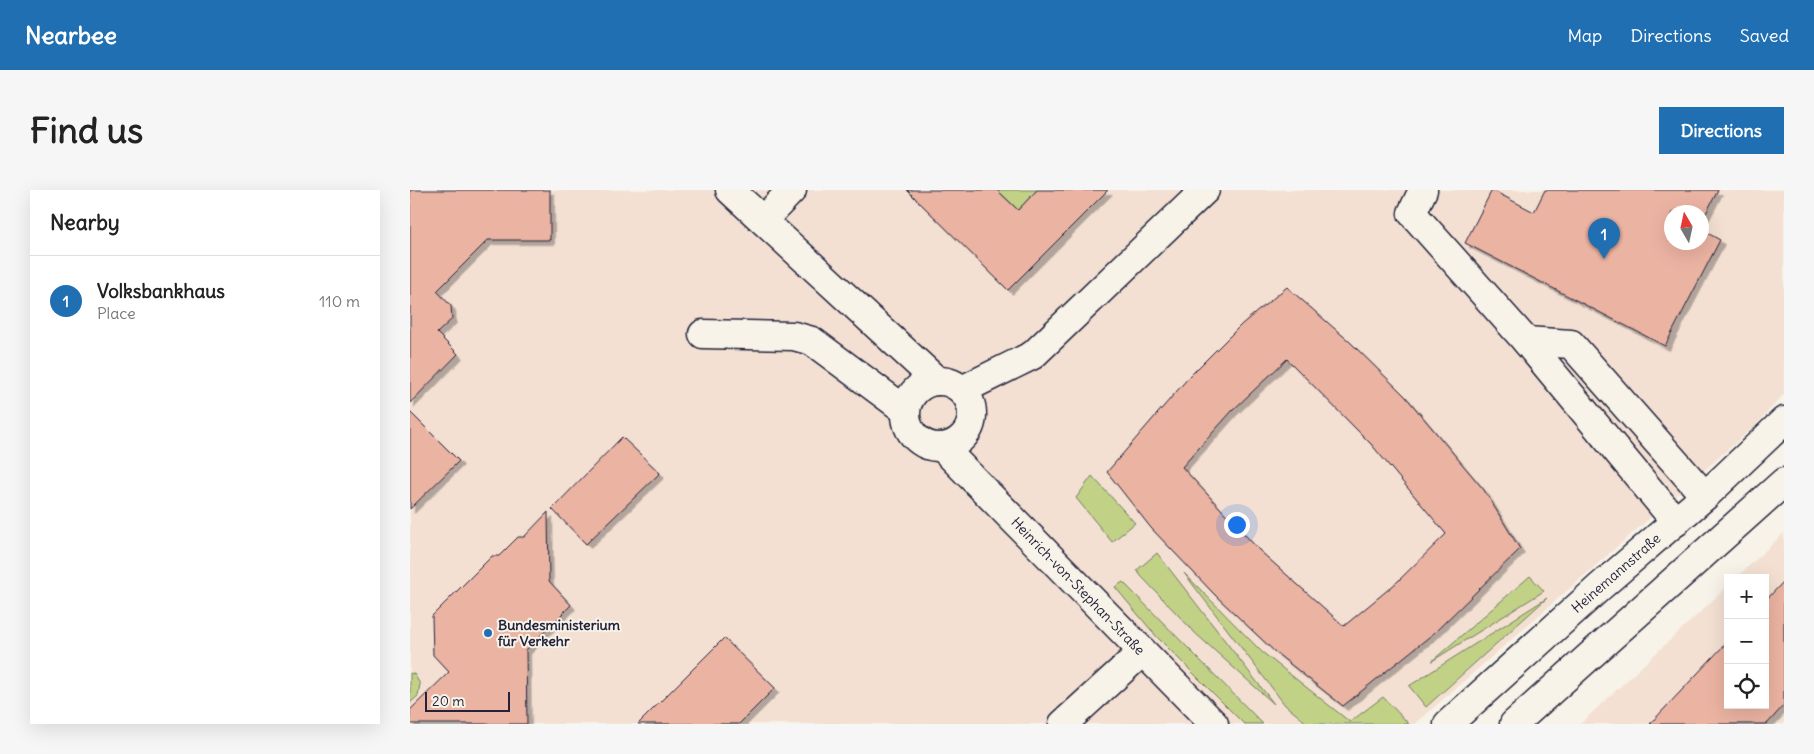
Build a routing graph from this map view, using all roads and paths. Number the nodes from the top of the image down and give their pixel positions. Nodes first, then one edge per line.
1 (730, 190) edge
2 (792, 190) edge
3 (1205, 190) edge
4 (1423, 190) edge
5 (763, 220) junction
6 (703, 334) dead end
7 (1526, 342) junction
8 (937, 381) junction
9 (962, 390) junction
10 (905, 410) junction
11 (1784, 421) edge
12 (943, 448) junction
13 (1752, 452) junction
14 (1783, 484) edge
15 (1705, 496) junction
16 (1676, 522) junction
17 (1142, 652) junction
18 (1063, 724) edge
19 (1214, 724) edge
20 (1448, 724) edge
21 (1514, 724) edge

1 - 5 main road
2 - 5 main road
3 - 9 main road
4 - 7 main road
5 - 8 main road
6 - 10 main road
7 - 15 main road
7 - 16 main road
8 - 9 main road
8 - 10 main road
9 - 12 main road
10 - 12 main road
11 - 13 main road, Heinemannstraße
12 - 17 main road, Heinrich-von-Stephan-Straße
13 - 14 main road
13 - 15 main road, Heinemannstraße
14 - 21 main road
15 - 16 main road, Heinemannstraße
16 - 20 main road, Heinemannstraße
17 - 18 main road
17 - 19 main road, Heinrich-von-Stephan-Straße

